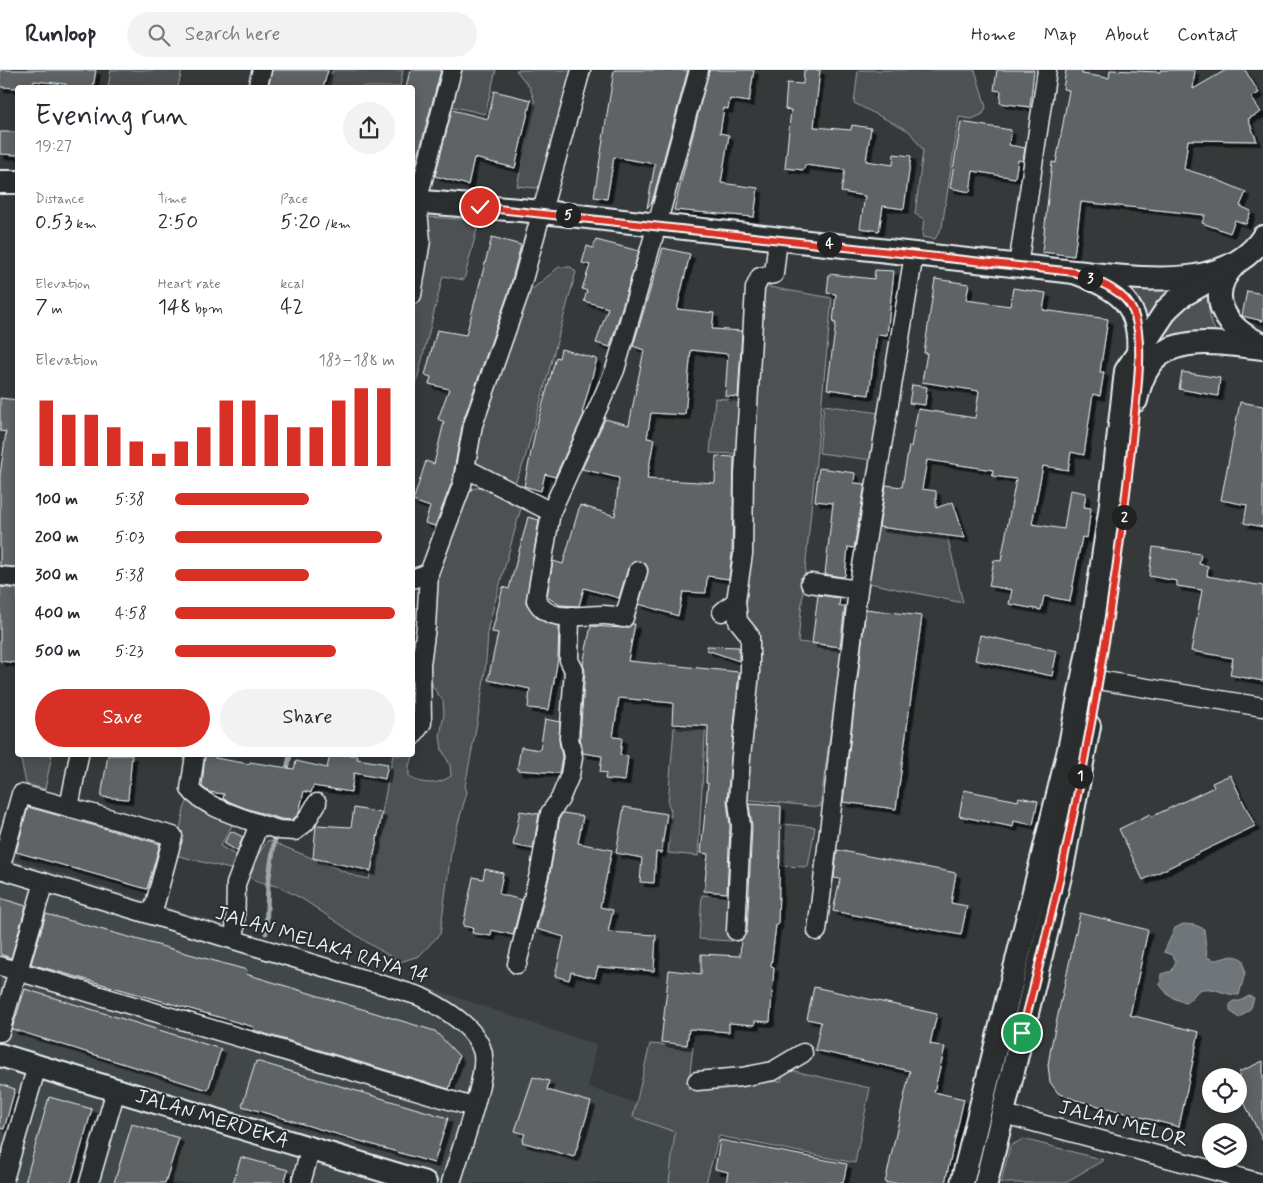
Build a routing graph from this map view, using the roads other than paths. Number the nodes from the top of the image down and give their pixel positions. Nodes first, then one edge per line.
1 (262, 70) edge
2 (452, 70) edge
3 (582, 70) edge
4 (699, 70) edge
5 (1047, 70) edge
6 (258, 85) edge
7 (415, 199) edge
8 (415, 202) edge
9 (415, 207) edge
10 (543, 212) junction
11 (657, 225) junction
12 (1263, 237) edge
13 (778, 239) junction
14 (914, 254) junction
15 (1237, 264) junction
16 (1018, 266) junction
17 (1074, 272) junction
18 (415, 277) edge
19 (1263, 346) edge
20 (1139, 352) junction
21 (1136, 400) junction
22 (465, 468) junction
23 (551, 512) junction
24 (638, 571) dead end
25 (0, 576) edge
26 (420, 576) edge
27 (15, 578) edge
28 (810, 583) dead end
29 (858, 590) junction
30 (736, 601) junction
31 (722, 612) dead end
32 (570, 617) junction
33 (1098, 680) junction
34 (1263, 707) edge
35 (415, 733) edge
36 (79, 757) edge
37 (194, 757) edge
38 (317, 803) dead end
39 (69, 808) junction
40 (270, 827) junction
41 (1052, 865) junction
42 (0, 869) edge
43 (44, 882) junction
44 (152, 915) junction
45 (736, 931) dead end
46 (817, 931) dead end
47 (235, 940) junction
48 (517, 964) dead end
49 (0, 966) edge
50 (18, 971) junction
51 (0, 1032) edge
52 (803, 1053) dead end
53 (0, 1054) edge
54 (37, 1066) junction
55 (697, 1081) dead end
56 (116, 1090) junction
57 (473, 1107) junction
58 (1004, 1114) junction
59 (311, 1148) junction
60 (3, 1183) edge
61 (89, 1183) edge
62 (301, 1183) edge
63 (425, 1183) edge
64 (451, 1183) edge
65 (962, 1183) edge
66 (986, 1183) edge
67 (1260, 1183) edge

1 - 6 street
2 - 7 street
3 - 10 street
4 - 11 street
5 - 16 street
8 - 10 main road
9 - 18 street
10 - 11 main road
10 - 22 street
11 - 13 main road
11 - 23 street
12 - 15 main road
13 - 14 main road
13 - 30 street
14 - 16 main road
14 - 29 street
15 - 17 main road
15 - 19 main road
15 - 20 main road
16 - 17 main road
17 - 20 main road
19 - 21 main road
20 - 21 main road
20 - 41 main road
21 - 33 main road
22 - 23 street
22 - 26 street
23 - 32 street
24 - 32 street
25 - 27 street
26 - 35 street
28 - 29 street
29 - 46 street
30 - 31 street
30 - 45 street
32 - 48 street
33 - 34 street
33 - 41 main road
36 - 39 street
37 - 40 street
38 - 40 street
39 - 42 street
39 - 44 street
40 - 47 street
41 - 58 main road
41 - 65 main road
42 - 43 street, JALAN MELAKA RAYA 14
43 - 44 street, JALAN MELAKA RAYA 14
43 - 50 street
44 - 47 street, JALAN MELAKA RAYA 14
47 - 57 street, JALAN MELAKA RAYA 14
49 - 50 street
50 - 51 street
50 - 57 street
52 - 55 street
53 - 54 main road, JALAN MERDEKA
54 - 56 main road, JALAN MERDEKA
54 - 60 street
56 - 59 main road, JALAN MERDEKA
56 - 61 street
57 - 64 street, JALAN MELAKA RAYA 14
58 - 66 main road
58 - 67 street, JALAN MELOR
59 - 62 street
59 - 63 main road, JALAN MERDEKA

